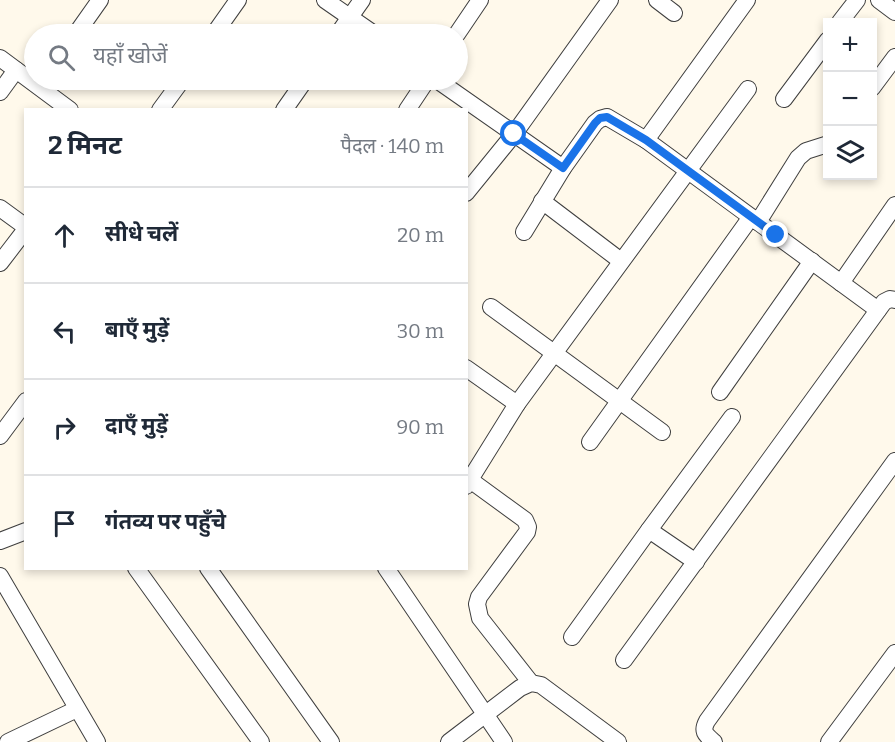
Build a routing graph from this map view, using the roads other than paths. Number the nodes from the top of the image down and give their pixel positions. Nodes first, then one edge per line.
1 (100, 0) edge
2 (238, 0) edge
3 (325, 0) edge
4 (362, 0) edge
5 (480, 0) edge
6 (610, 0) edge
7 (657, 0) edge
8 (747, 0) edge
9 (857, 0) edge
10 (879, 0) edge
11 (895, 12) edge
12 (674, 13) dead end
13 (350, 17) junction
14 (843, 18) edge
15 (83, 24) edge
16 (221, 24) edge
17 (345, 24) edge
18 (360, 24) edge
19 (464, 24) edge
20 (823, 47) edge
21 (895, 57) edge
22 (0, 58) edge
23 (16, 70) junction
24 (24, 74) edge
25 (877, 82) edge
26 (748, 89) dead end
27 (49, 90) edge
28 (175, 90) edge
29 (298, 90) edge
30 (420, 90) edge
31 (451, 90) edge
32 (0, 92) edge
33 (784, 99) dead end
34 (68, 108) edge
35 (161, 108) edge
36 (285, 108) edge
37 (408, 108) edge
38 (514, 134) junction
39 (646, 140) junction
40 (823, 146) edge
41 (563, 168) junction
42 (688, 171) junction
43 (468, 191) edge
44 (542, 201) junction
45 (895, 205) edge
46 (0, 208) edge
47 (755, 220) junction
48 (24, 226) edge
49 (24, 231) edge
50 (524, 232) dead end
51 (621, 261) junction
52 (812, 261) junction
53 (0, 263) edge
54 (841, 283) junction
55 (895, 300) edge
56 (491, 307) dead end
57 (878, 310) junction
58 (555, 354) junction
59 (468, 369) edge
60 (720, 392) dead end
61 (620, 401) junction
62 (24, 404) edge
63 (517, 405) junction
64 (732, 417) dead end
65 (662, 432) dead end
66 (0, 436) edge
67 (590, 442) dead end
68 (895, 461) edge
69 (468, 481) edge
70 (24, 530) edge
71 (649, 530) junction
72 (0, 541) edge
73 (696, 562) junction
74 (137, 570) edge
75 (209, 570) edge
76 (387, 570) edge
77 (0, 576) edge
78 (572, 637) dead end
79 (895, 653) edge
80 (624, 660) dead end
81 (531, 683) junction
82 (77, 709) junction
83 (484, 716) junction
84 (8, 742) edge
85 (97, 742) edge
86 (261, 742) edge
87 (331, 742) edge
88 (449, 742) edge
89 (504, 742) edge
90 (618, 742) edge
91 (714, 742) edge
92 (829, 742) edge

1 - 15 street
2 - 16 street
3 - 13 street
4 - 13 street
5 - 19 street
6 - 38 street
7 - 12 street
8 - 39 street
9 - 14 street
10 - 11 street
13 - 17 street
13 - 18 street
20 - 33 street
21 - 25 street
22 - 23 street
23 - 24 street
23 - 32 street
26 - 42 street
27 - 34 street
28 - 35 street
29 - 36 street
30 - 37 street
31 - 38 street
38 - 41 street
38 - 43 street
39 - 41 street
39 - 42 street
40 - 47 street
41 - 44 street
42 - 47 street
42 - 51 street
44 - 50 street
44 - 51 street
45 - 54 street
46 - 48 street
47 - 52 street
47 - 61 street
49 - 53 street
51 - 58 street
52 - 54 street
52 - 60 street
54 - 57 street
55 - 57 street
56 - 58 street
57 - 73 street
58 - 61 street
58 - 63 street
59 - 63 street
61 - 65 street
61 - 67 street
62 - 66 street
63 - 69 street
64 - 71 street
68 - 91 street
69 - 81 street
70 - 72 street
71 - 73 street
71 - 78 street
73 - 80 street
74 - 86 street
75 - 87 street
76 - 83 street
77 - 82 street
79 - 92 street
81 - 83 street
81 - 90 street
82 - 84 street
82 - 85 street
83 - 88 street
83 - 89 street

